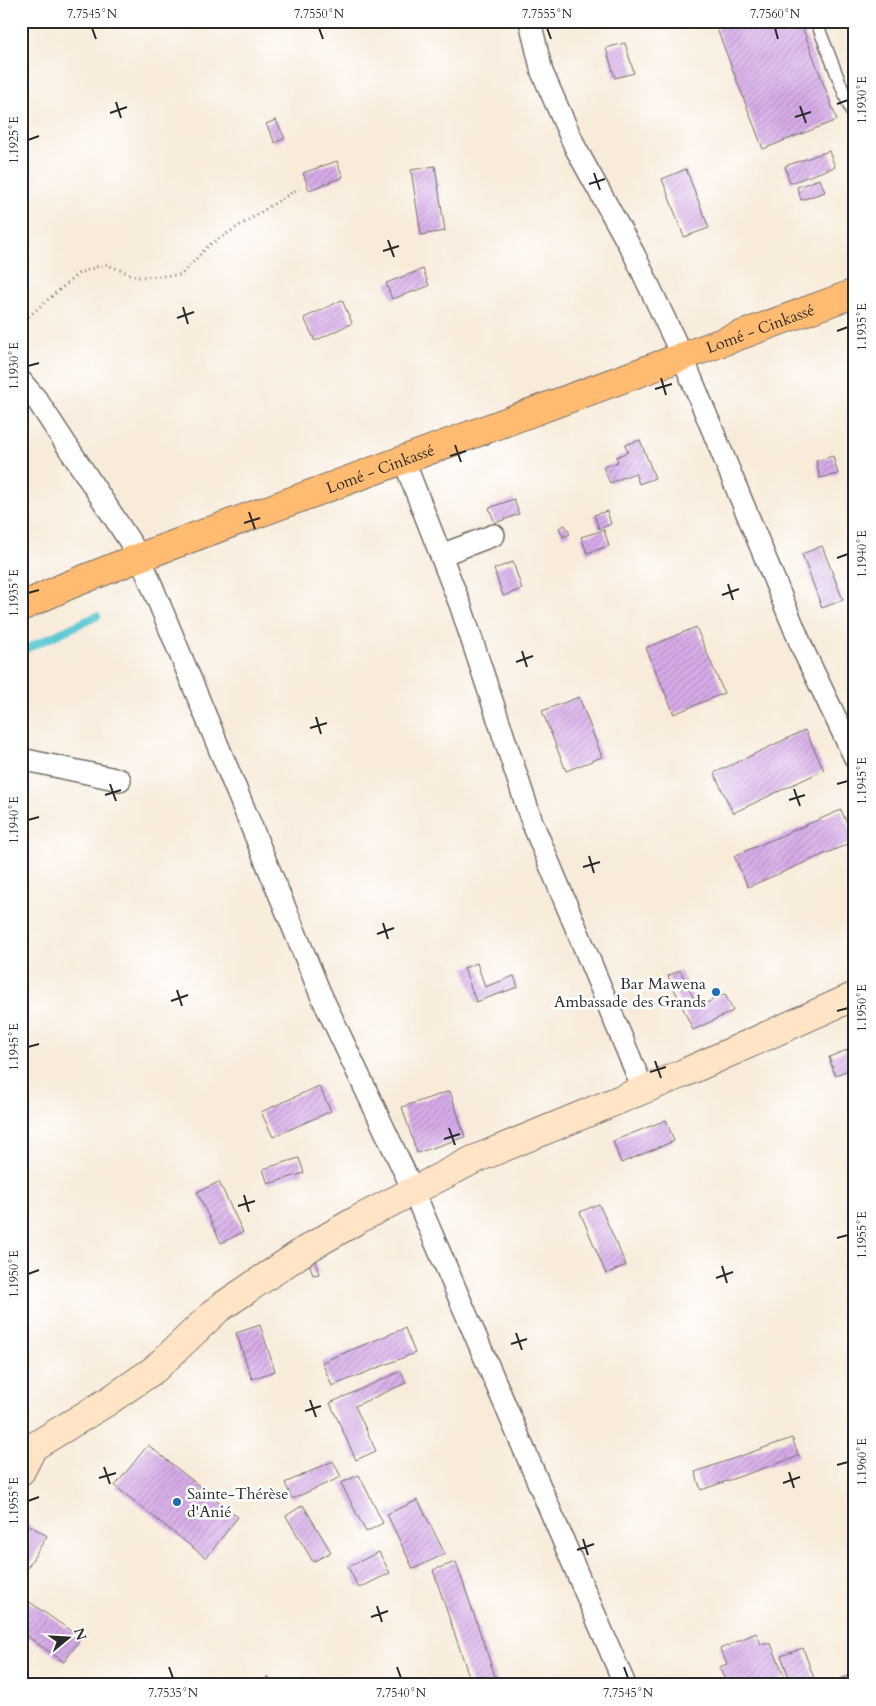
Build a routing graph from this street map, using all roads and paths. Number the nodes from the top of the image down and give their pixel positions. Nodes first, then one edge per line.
1 (530, 21) edge
2 (816, 21) edge
3 (855, 121) edge
4 (299, 188) dead end
5 (855, 293) edge
6 (21, 323) edge
7 (682, 356) junction
8 (21, 381) edge
9 (404, 461) junction
10 (494, 535) dead end
11 (441, 555) junction
12 (140, 557) junction
13 (21, 607) edge
14 (855, 758) edge
15 (21, 759) edge
16 (120, 780) dead end
17 (855, 996) edge
18 (643, 1089) junction
19 (413, 1190) junction
20 (27, 1443) edge
21 (21, 1471) edge
22 (625, 1685) edge

1 - 7 street
2 - 3 lane
4 - 6 path
5 - 7 highway, Lomé - Cinkassé
7 - 9 highway, Lomé - Cinkassé
7 - 14 street
8 - 12 street
9 - 11 street
9 - 12 highway, Lomé - Cinkassé
10 - 11 street
11 - 18 street
12 - 13 highway, Lomé - Cinkassé
12 - 19 street
15 - 16 street
17 - 18 street
18 - 19 street
19 - 20 street
19 - 22 street
20 - 21 street

